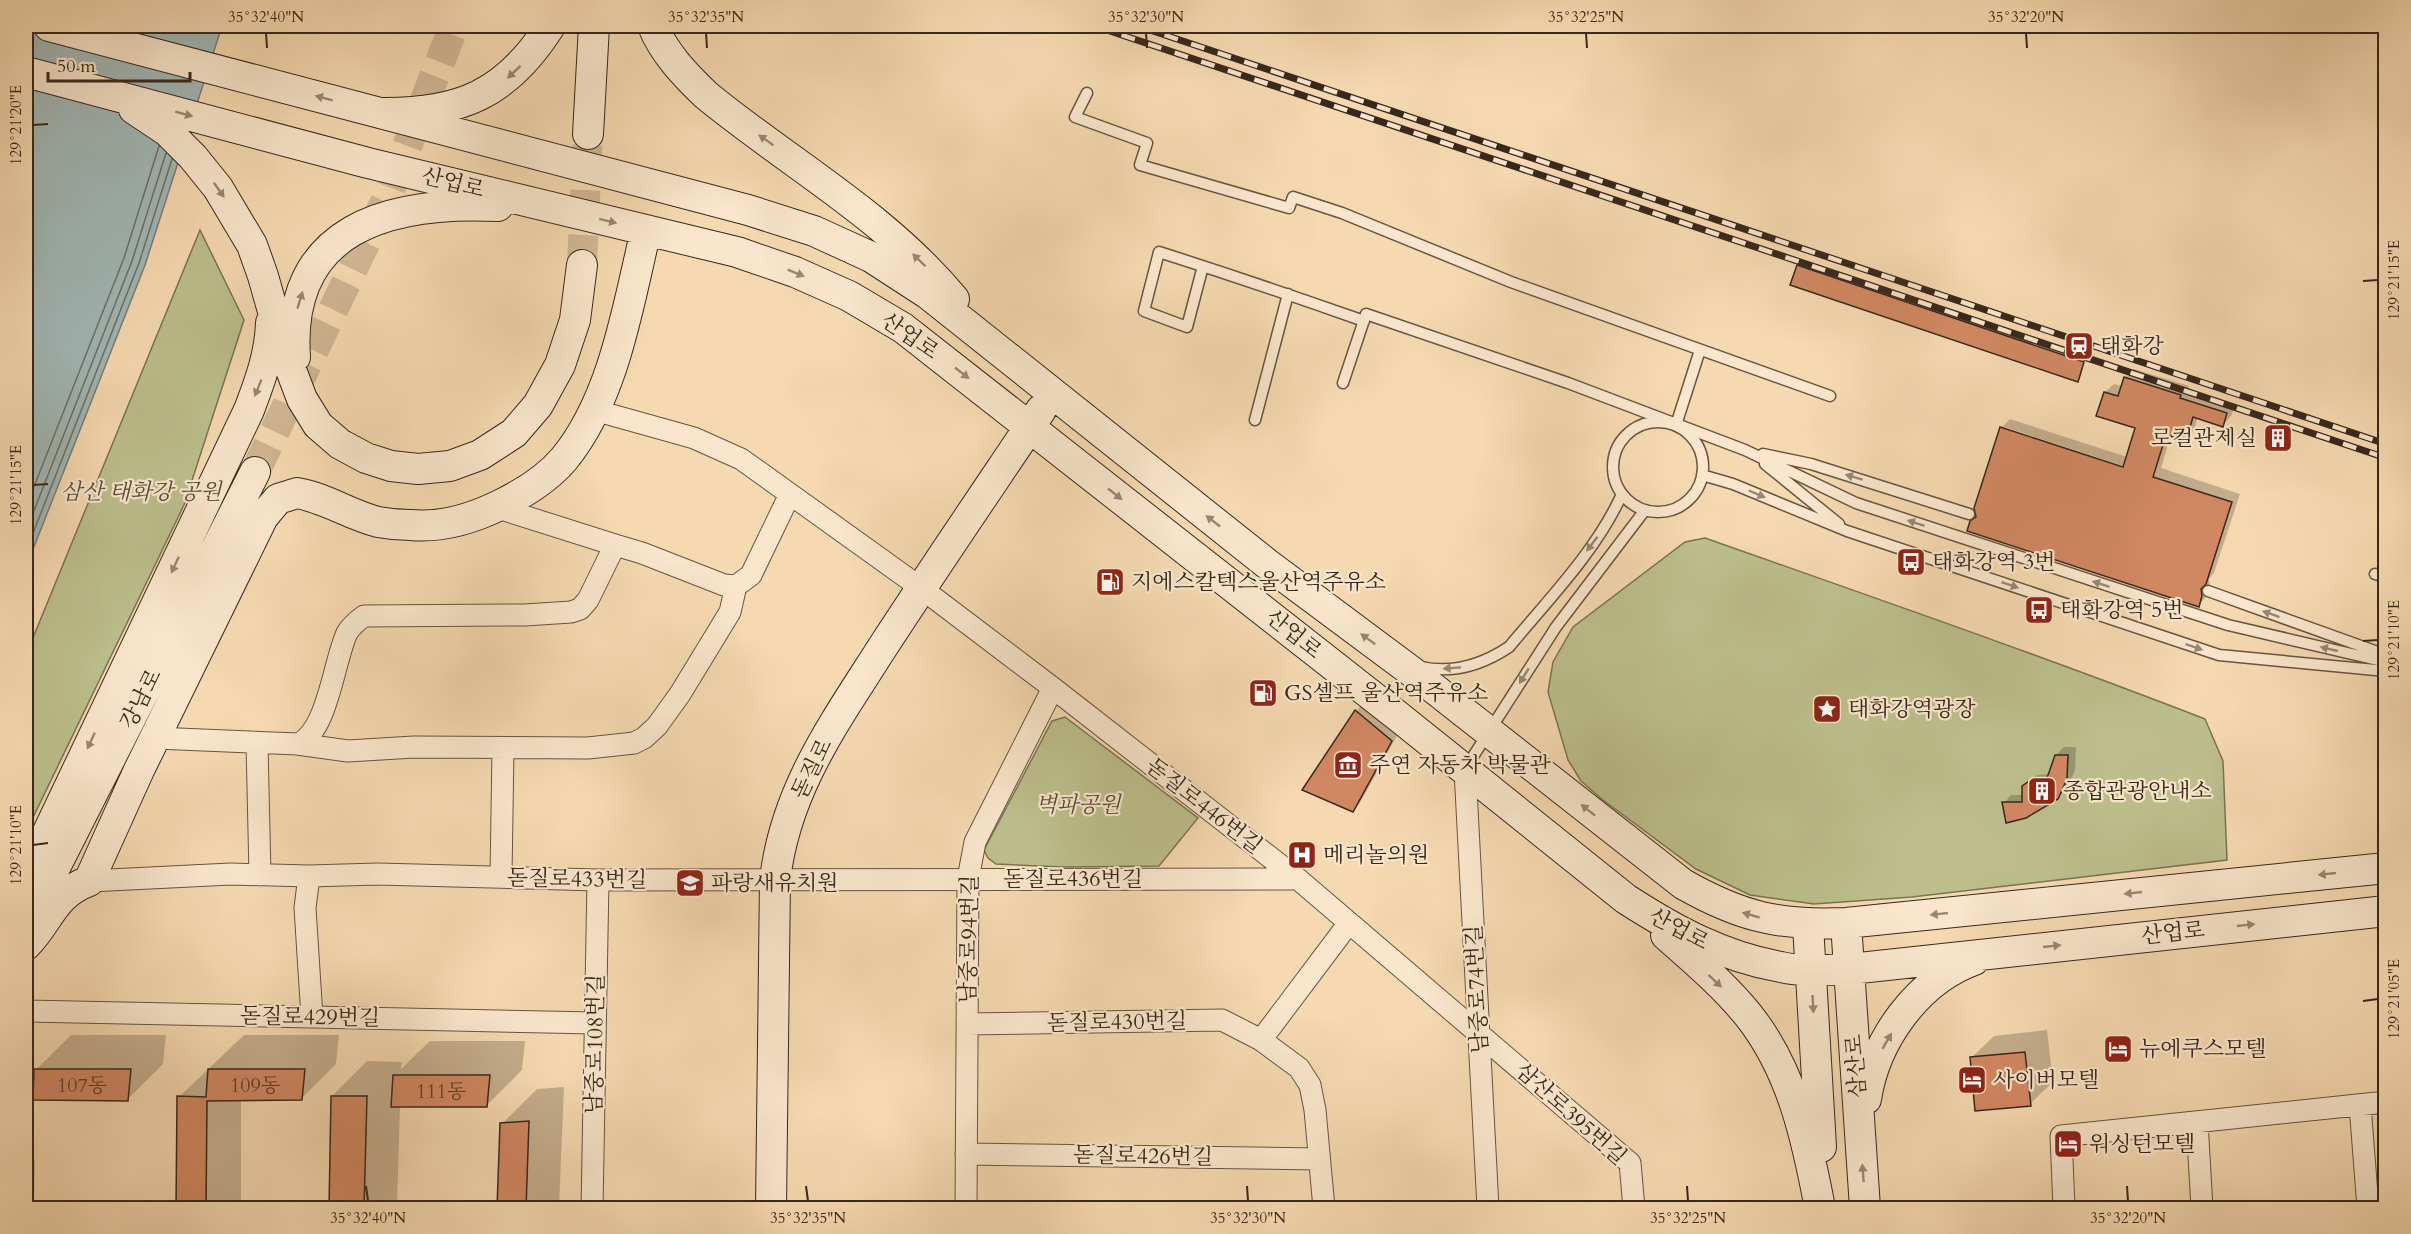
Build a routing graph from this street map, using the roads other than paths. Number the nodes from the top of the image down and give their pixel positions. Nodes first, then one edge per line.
1 (49, 26) edge
2 (550, 26) edge
3 (594, 26) edge
4 (653, 26) edge
5 (26, 72) edge
6 (93, 90) junction
7 (1087, 93) dead end
8 (380, 113) junction
9 (588, 134) tunnel mouth
10 (566, 211) junction
11 (646, 230) junction
12 (582, 265) tunnel mouth
13 (1203, 266) junction
14 (1288, 294) junction
15 (272, 310) junction
16 (1364, 321) junction
17 (983, 338) junction
18 (1700, 350) junction
19 (1343, 383) dead end
20 (1053, 393) junction
21 (1830, 396) dead end
22 (302, 399) junction
23 (594, 410) junction
24 (1255, 420) dead end
25 (1676, 425) junction
26 (1030, 427) junction
27 (1745, 450) junction
28 (255, 472) tunnel mouth
29 (1702, 475) junction
30 (790, 494) junction
31 (1622, 494) junction
32 (495, 507) junction
33 (1645, 510) junction
34 (1970, 514) dead end
35 (1847, 531) junction
36 (615, 545) junction
37 (736, 586) junction
38 (921, 588) junction
39 (2208, 591) dead end
40 (2385, 655) edge
41 (1398, 662) junction
42 (2385, 662) edge
43 (2385, 671) edge
44 (1053, 688) junction
45 (1489, 732) junction
46 (155, 738) junction
47 (257, 744) junction
48 (297, 744) junction
49 (503, 748) junction
50 (1465, 770) junction
51 (2385, 868) edge
52 (260, 875) junction
53 (309, 876) junction
54 (501, 877) junction
55 (26, 878) edge
56 (968, 879) junction
57 (1298, 879) junction
58 (598, 880) junction
59 (775, 880) junction
60 (89, 881) junction
61 (1626, 898) junction
62 (2385, 911) edge
63 (1349, 923) junction
64 (1846, 923) junction
65 (26, 925) edge
66 (1808, 925) junction
67 (26, 945) edge
68 (1994, 953) junction
69 (1850, 969) junction
70 (1812, 970) junction
71 (26, 1011) edge
72 (312, 1017) junction
73 (595, 1023) junction
74 (967, 1024) junction
75 (1480, 1033) junction
76 (1261, 1040) junction
77 (2385, 1102) edge
78 (2360, 1105) junction
79 (2197, 1122) junction
80 (1861, 1137) junction
81 (966, 1154) junction
82 (1319, 1159) junction
83 (592, 1209) edge
84 (771, 1209) edge
85 (966, 1209) edge
86 (1324, 1209) edge
87 (1488, 1209) edge
88 (1634, 1209) edge
89 (1822, 1209) edge
90 (1865, 1209) edge
91 (2064, 1209) edge
92 (2202, 1209) edge
93 (2368, 1209) edge

8 -> 1 main road, 산업로
2 -> 8 main road
3 - 9 main road
17 -> 4 main road
5 - 6 main road
6 -> 10 main road, 산업로
6 -> 15 main road
7 - 18 lane
8 - 17 main road, 산업로
10 -> 11 main road, 산업로
22 -> 10 main road
11 - 23 main road
11 -> 26 main road, 산업로
12 - 22 main road
13 - 13 lane
13 - 14 lane
14 - 16 lane
14 - 24 lane
15 - 22 main road
15 -> 55 main road
16 - 19 lane
16 - 25 lane
17 - 20 main road, 산업로
18 - 21 lane
18 - 25 lane
20 - 26 main road, 돋질로
41 -> 20 main road, 산업로
23 - 30 street, 돋질로446번길
23 - 32 main road
25 - 27 lane
25 - 29 lane
25 - 31 lane
26 - 38 main road, 돋질로
26 -> 50 main road, 산업로
34 -> 27 lane
27 - 35 lane
42 -> 27 lane
28 - 65 main road, 강남로
29 - 33 lane
29 -> 35 lane
30 - 37 street
30 - 38 street, 돋질로446번길
31 - 33 lane
31 -> 41 lane
32 - 36 street
32 - 46 main road
33 -> 45 lane
35 -> 43 lane
36 - 37 street
36 - 48 street
37 - 49 street
38 - 44 street, 돋질로446번길
38 - 59 main road, 돋질로
40 -> 39 lane
41 - 45 main road, 산업로
44 - 56 street, 남중로94번길
44 - 57 street, 돋질로446번길
45 - 50 lane
66 -> 45 main road, 산업로
46 - 47 street
46 - 60 main road
47 - 48 street
47 - 52 street
48 - 49 street
49 - 54 street
50 - 61 main road, 산업로
50 - 75 street, 남중로74번길
51 -> 64 main road, 산업로
52 - 53 street, 돋질로433번길
52 - 60 street, 돋질로433번길
53 - 54 street, 돋질로433번길
53 - 72 street
54 - 58 street, 돋질로433번길
56 - 57 street, 돋질로436번길
56 - 59 street, 돋질로436번길
56 - 74 street, 남중로94번길
57 - 63 street, 돋질로446번길
58 - 59 street, 돋질로433번길
58 - 73 street, 남중로108번길
59 - 84 main road, 돋질로
60 - 67 main road
61 - 70 main road, 산업로
61 -> 89 main road
68 -> 62 main road, 산업로
63 - 75 street, 돋질로446번길
63 - 76 street
64 - 66 main road, 산업로
64 - 69 main road, 삼산로
66 - 70 main road, 삼산로
68 - 69 main road, 산업로
80 -> 68 main road
69 - 70 main road, 산업로
69 - 80 main road, 삼산로
70 -> 89 main road, 삼산로
71 - 72 street, 돋질로429번길
72 - 73 street, 돋질로429번길
73 - 83 street, 남중로108번길
74 - 76 street, 돋질로430번길
74 - 81 street, 남중로94번길
75 - 87 street, 남중로74번길
75 - 88 street, 삼산로395번길
76 - 82 street, 돋질로430번길
77 - 78 street
78 - 79 street
78 - 93 street
79 - 91 street
79 - 92 street
90 -> 80 main road, 삼산로
81 - 82 street, 돋질로426번길
81 - 85 street, 남중로94번길
82 - 86 street, 돋질로430번길

